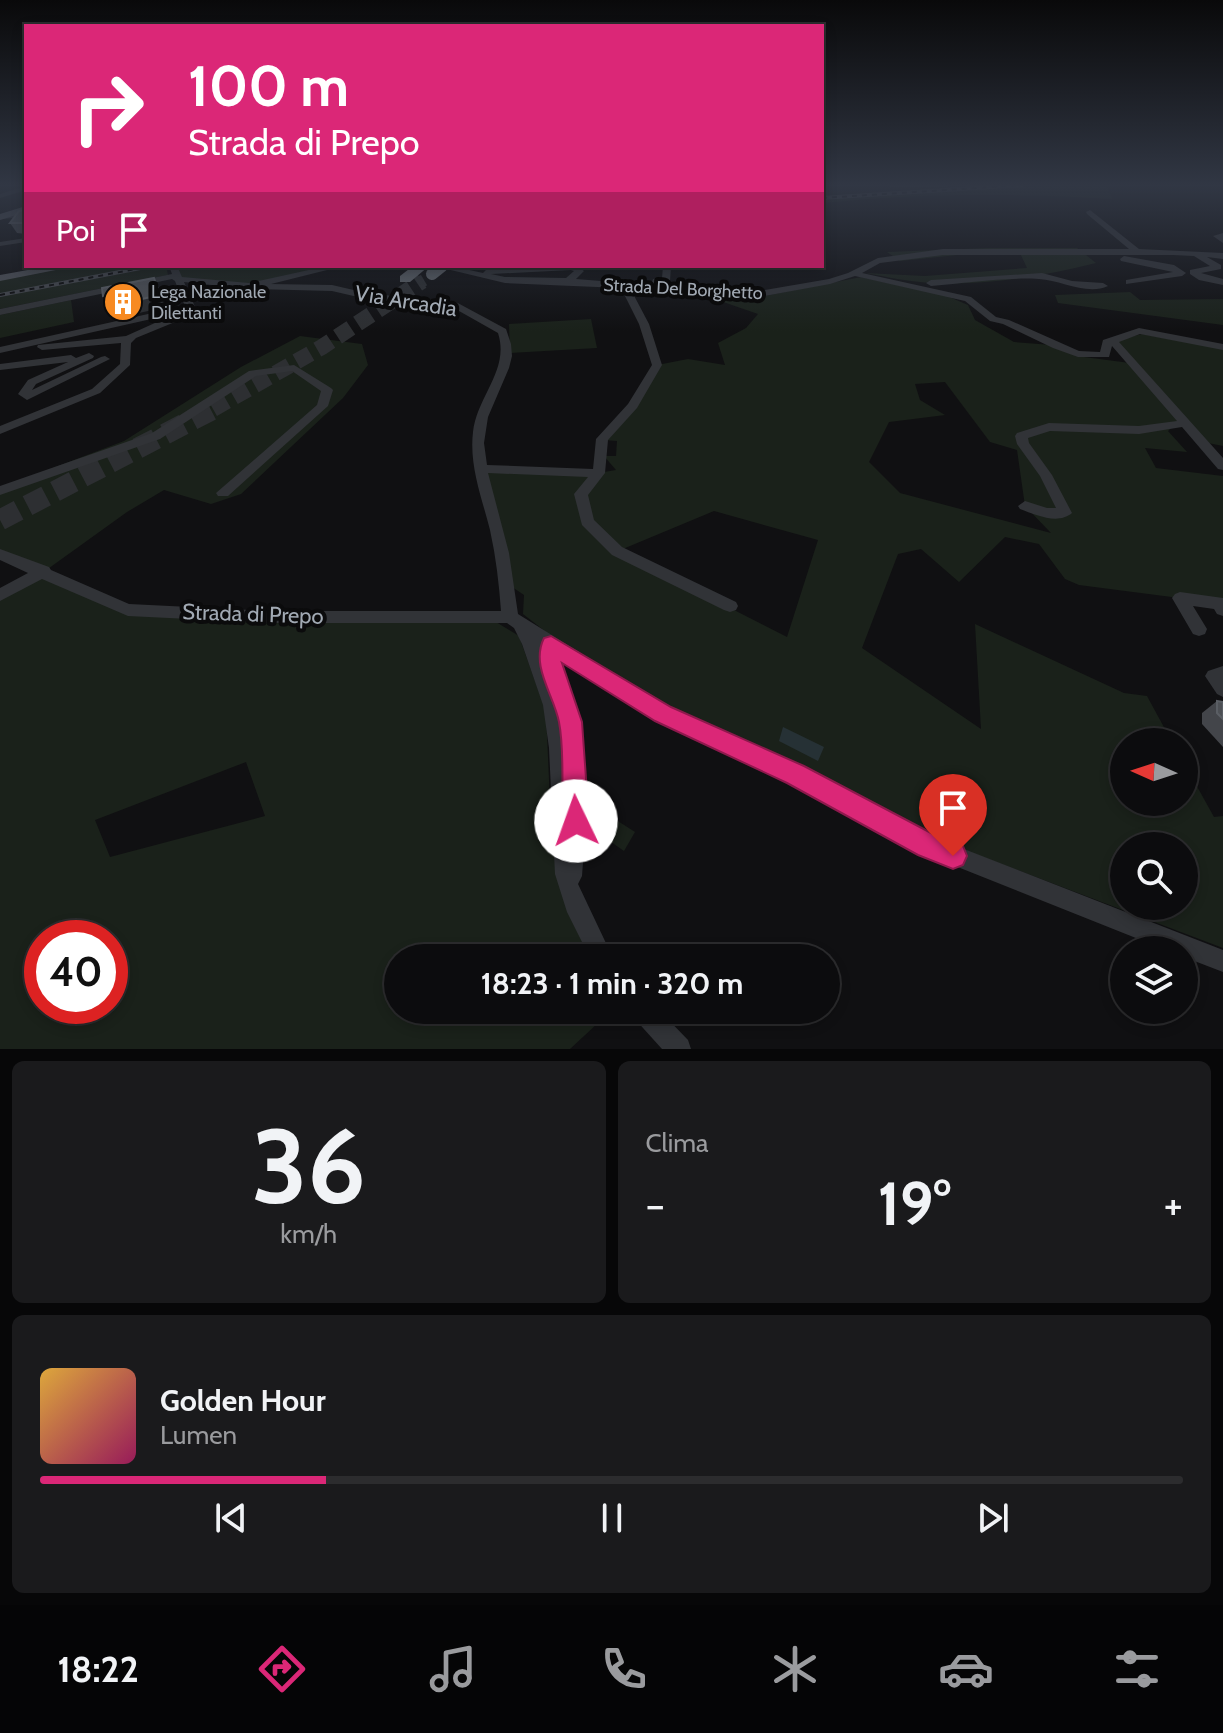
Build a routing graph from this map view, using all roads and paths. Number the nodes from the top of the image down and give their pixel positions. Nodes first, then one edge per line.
1 (1116, 234) edge
2 (1223, 235) edge
3 (24, 240) edge
4 (1223, 241) edge
5 (0, 244) edge
6 (1099, 253) junction
7 (1138, 253) junction
8 (1190, 253) junction
9 (1223, 256) edge
10 (58, 268) edge
11 (330, 268) edge
12 (556, 268) edge
13 (574, 268) edge
14 (667, 268) edge
15 (429, 270) tunnel mouth
16 (855, 272) junction
17 (174, 273) edge
18 (474, 273) junction
19 (0, 278) edge
20 (568, 281) junction
21 (1129, 282) dead end
22 (1223, 282) edge
23 (630, 284) junction
24 (655, 285) junction
25 (249, 286) junction
26 (1103, 286) dead end
27 (191, 308) junction
28 (0, 312) edge
29 (128, 339) junction
30 (1113, 341) junction
31 (37, 342) junction
32 (1223, 347) edge
33 (0, 350) edge
34 (126, 352) junction
35 (89, 356) junction
36 (105, 359) dead end
37 (0, 367) edge
38 (1186, 423) junction
39 (0, 430) edge
40 (1223, 466) edge
41 (482, 469) junction
42 (599, 473) junction
43 (0, 491) edge
44 (223, 493) dead end
45 (1025, 506) dead end
46 (0, 554) edge
47 (44, 571) junction
48 (0, 595) edge
49 (730, 606) dead end
50 (1223, 610) edge
51 (514, 619) junction
52 (1199, 629) dead end
53 (544, 651) junction
54 (1223, 673) edge
55 (1223, 689) edge
56 (594, 944) edge
57 (1223, 961) edge
58 (655, 1024) edge
59 (679, 1049) edge

1 - 7 street
2 - 4 street
3 - 5 street
6 - 7 street, Strada Del Borghetto
6 - 16 street, Strada Del Borghetto
6 - 21 street
7 - 8 street, Strada Del Borghetto
8 - 9 street, Strada Del Borghetto
8 - 22 street
10 - 19 main road
11 - 25 street
12 - 18 street, Strada Del Borghetto
13 - 20 street, Strada Del Borghetto
14 - 24 street
15 - 18 street, Strada Del Borghetto
16 - 24 street, Strada Del Borghetto
16 - 26 street
16 - 30 street
17 - 25 street
17 - 27 street
17 - 28 street
18 - 20 street, Strada Del Borghetto
20 - 23 street, Strada Del Borghetto
23 - 24 street, Strada Del Borghetto
23 - 42 street
25 - 41 street, Via Arcadia
27 - 29 street
27 - 31 street
29 - 31 street
29 - 34 street
30 - 32 street
30 - 38 street
31 - 33 street
34 - 35 street
34 - 39 street
35 - 36 street
35 - 37 street
38 - 40 street
38 - 45 street
41 - 42 street
41 - 51 street, Via Arcadia
42 - 49 street
43 - 44 street
46 - 47 street, Strada di Prepo
47 - 48 street
47 - 51 street, Strada di Prepo
50 - 52 street
51 - 53 street, Via Arcadia
53 - 56 street
53 - 57 street
54 - 55 street
58 - 59 street

